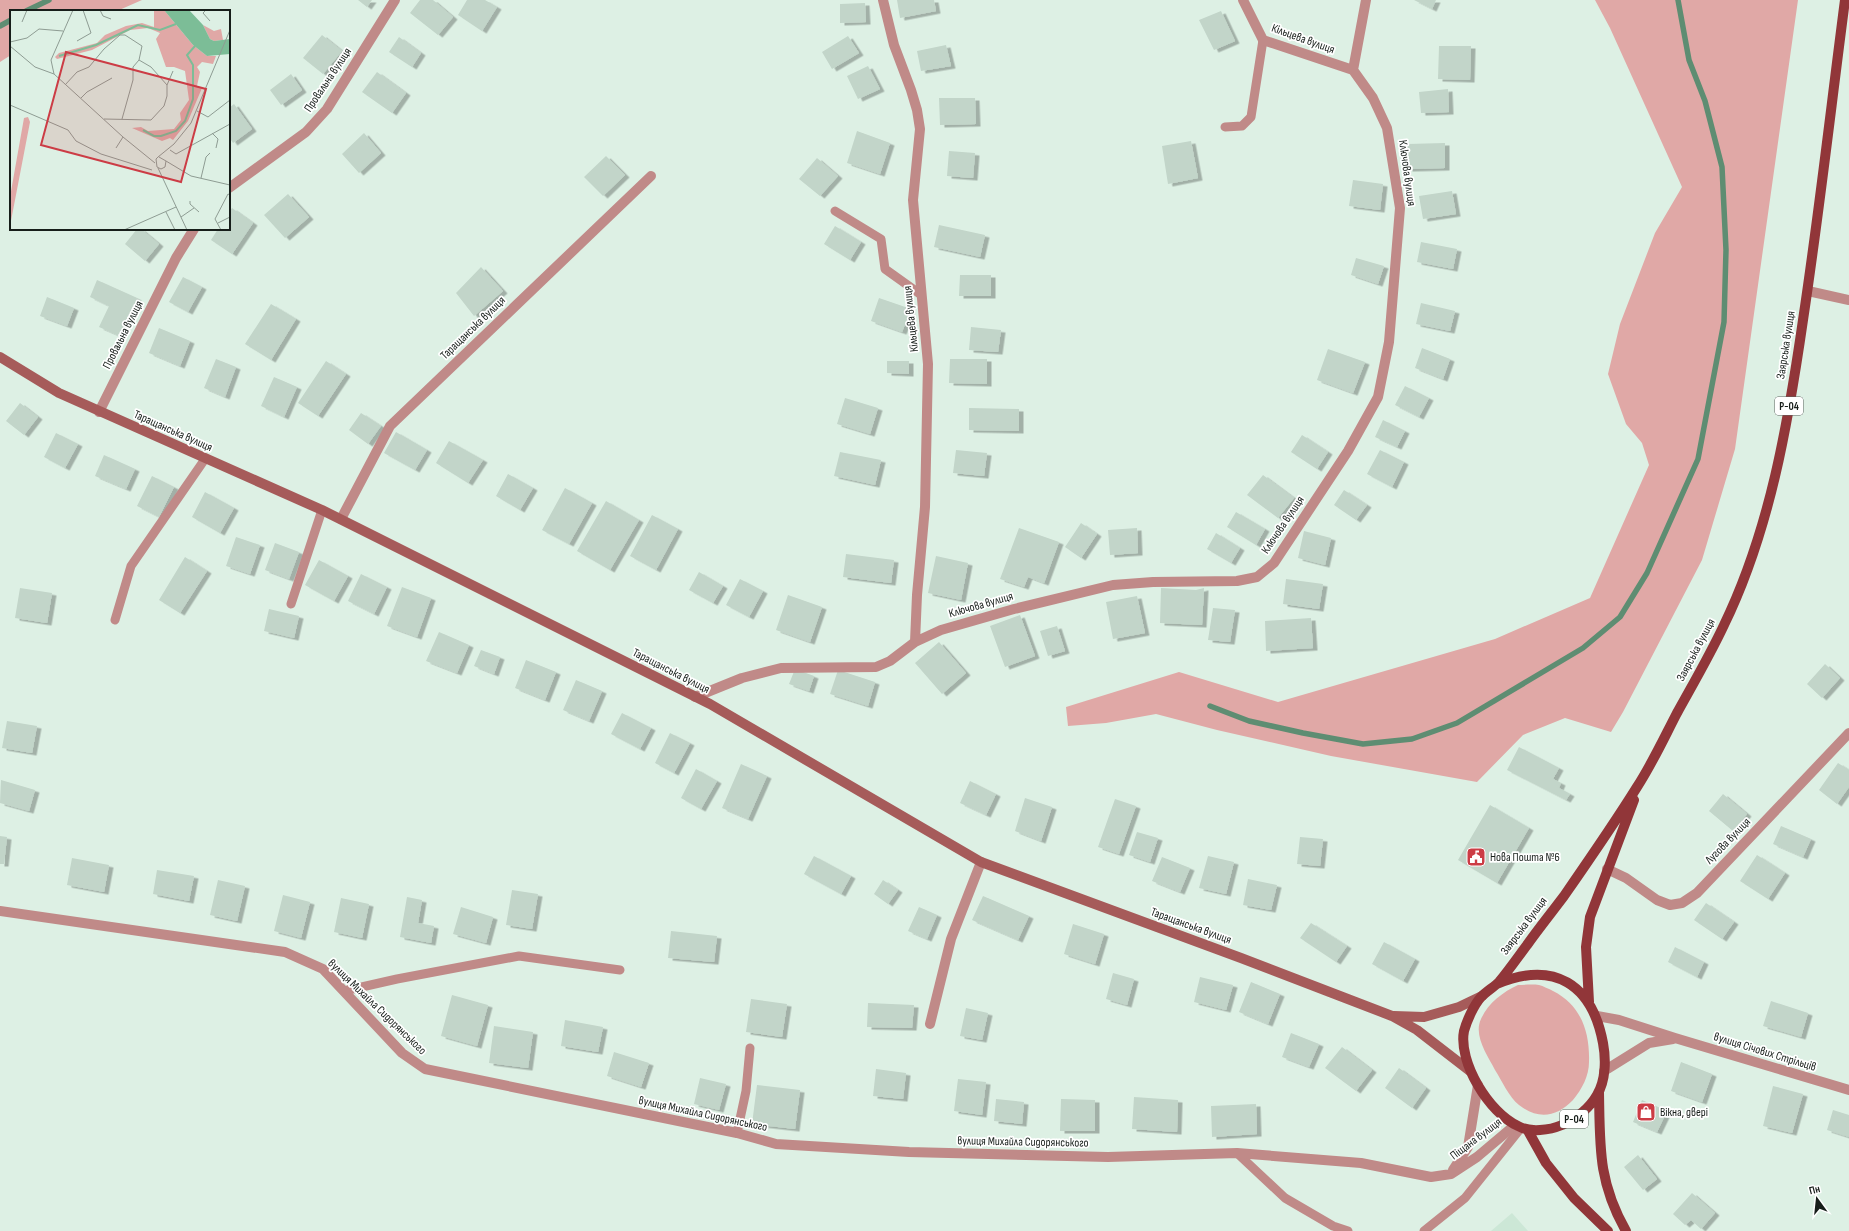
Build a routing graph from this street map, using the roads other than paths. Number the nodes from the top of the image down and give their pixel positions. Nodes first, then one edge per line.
1 (395, 0) edge
2 (883, 0) edge
3 (1243, 0) edge
4 (1366, 0) edge
5 (1845, 0) edge
6 (1263, 40) junction
7 (1353, 70) junction
8 (1225, 127) dead end
9 (651, 176) dead end
10 (230, 187) edge
11 (835, 211) dead end
12 (193, 230) edge
13 (1808, 291) junction
14 (920, 294) junction
15 (1849, 300) edge
16 (0, 357) edge
17 (99, 412) junction
18 (205, 459) junction
19 (322, 510) junction
20 (341, 519) junction
21 (291, 604) dead end
22 (114, 620) dead end
23 (915, 642) junction
24 (695, 697) junction
25 (1849, 733) edge
26 (1639, 785) junction
27 (981, 862) junction
28 (1607, 869) junction
29 (0, 911) edge
30 (620, 970) dead end
31 (1497, 984) junction
32 (344, 991) junction
33 (1482, 996) junction
34 (1589, 1002) junction
35 (1392, 1016) junction
36 (1597, 1016) junction
37 (930, 1024) dead end
38 (1674, 1038) junction
39 (750, 1048) dead end
40 (1470, 1071) junction
41 (1604, 1071) junction
42 (1478, 1085) junction
43 (1849, 1090) edge
44 (1599, 1092) junction
45 (1521, 1128) junction
46 (737, 1133) junction
47 (1237, 1153) junction
48 (1451, 1174) junction
49 (1348, 1231) edge
50 (1424, 1231) edge
51 (1608, 1231) edge
52 (1626, 1231) edge

1 - 10 street, Провальна вулиця
2 - 14 street, Кільцева вулиця
3 - 6 street, Кільцева вулиця
4 - 7 street
5 - 13 main road, Заярська вулиця / Р-04
6 - 7 street, Кільцева вулиця
6 - 8 lane
7 - 23 street, Ключова вулиця
9 - 20 street, Таращанська вулиця
11 - 14 lane
12 - 17 street, Провальна вулиця
13 - 15 street
13 - 26 main road, Заярська вулиця / Р-04
14 - 23 street, Кільцева вулиця
16 - 17 main road, Таращанська вулиця
17 - 18 main road, Таращанська вулиця
18 - 19 main road, Таращанська вулиця
18 - 22 lane
19 - 20 main road, Таращанська вулиця
19 - 21 lane
20 - 24 main road, Таращанська вулиця
23 - 24 street, Ключова вулиця
24 - 27 main road, Таращанська вулиця
25 - 28 street, Лугова вулиця
26 - 28 main road, Заярська вулиця / Р-04
26 - 31 main road, Заярська вулиця / Р-04
27 - 35 main road, Таращанська вулиця
27 - 37 street
28 - 34 main road, Заярська вулиця / Р-04
29 - 32 street, вулиця Михайла Сидорянського
30 - 32 lane
31 - 33 main road, Р-04
31 - 34 main road, Р-04
32 - 46 street, вулиця Михайла Сидорянського
33 - 35 main road, Таращанська вулиця
33 - 40 main road, Р-04
34 - 36 main road, Р-04
35 - 40 main road, Таращанська вулиця
36 - 38 street, вулиця Січових Стрільців
36 - 41 main road, Р-04
38 - 41 street, вулиця Січових Стрільців
38 - 43 street, вулиця Січових Стрільців
39 - 46 lane
40 - 42 main road, Р-04
41 - 44 main road, Р-04
42 - 45 main road, Р-04
42 - 48 street, Піщана вулиця
44 - 45 main road, Р-04
44 - 52 main road, Р-04
45 - 48 street, Піщана вулиця
45 - 50 lane
45 - 51 main road, Р-04
46 - 47 street, вулиця Михайла Сидорянського
47 - 48 street, вулиця Михайла Сидорянського
47 - 49 lane

